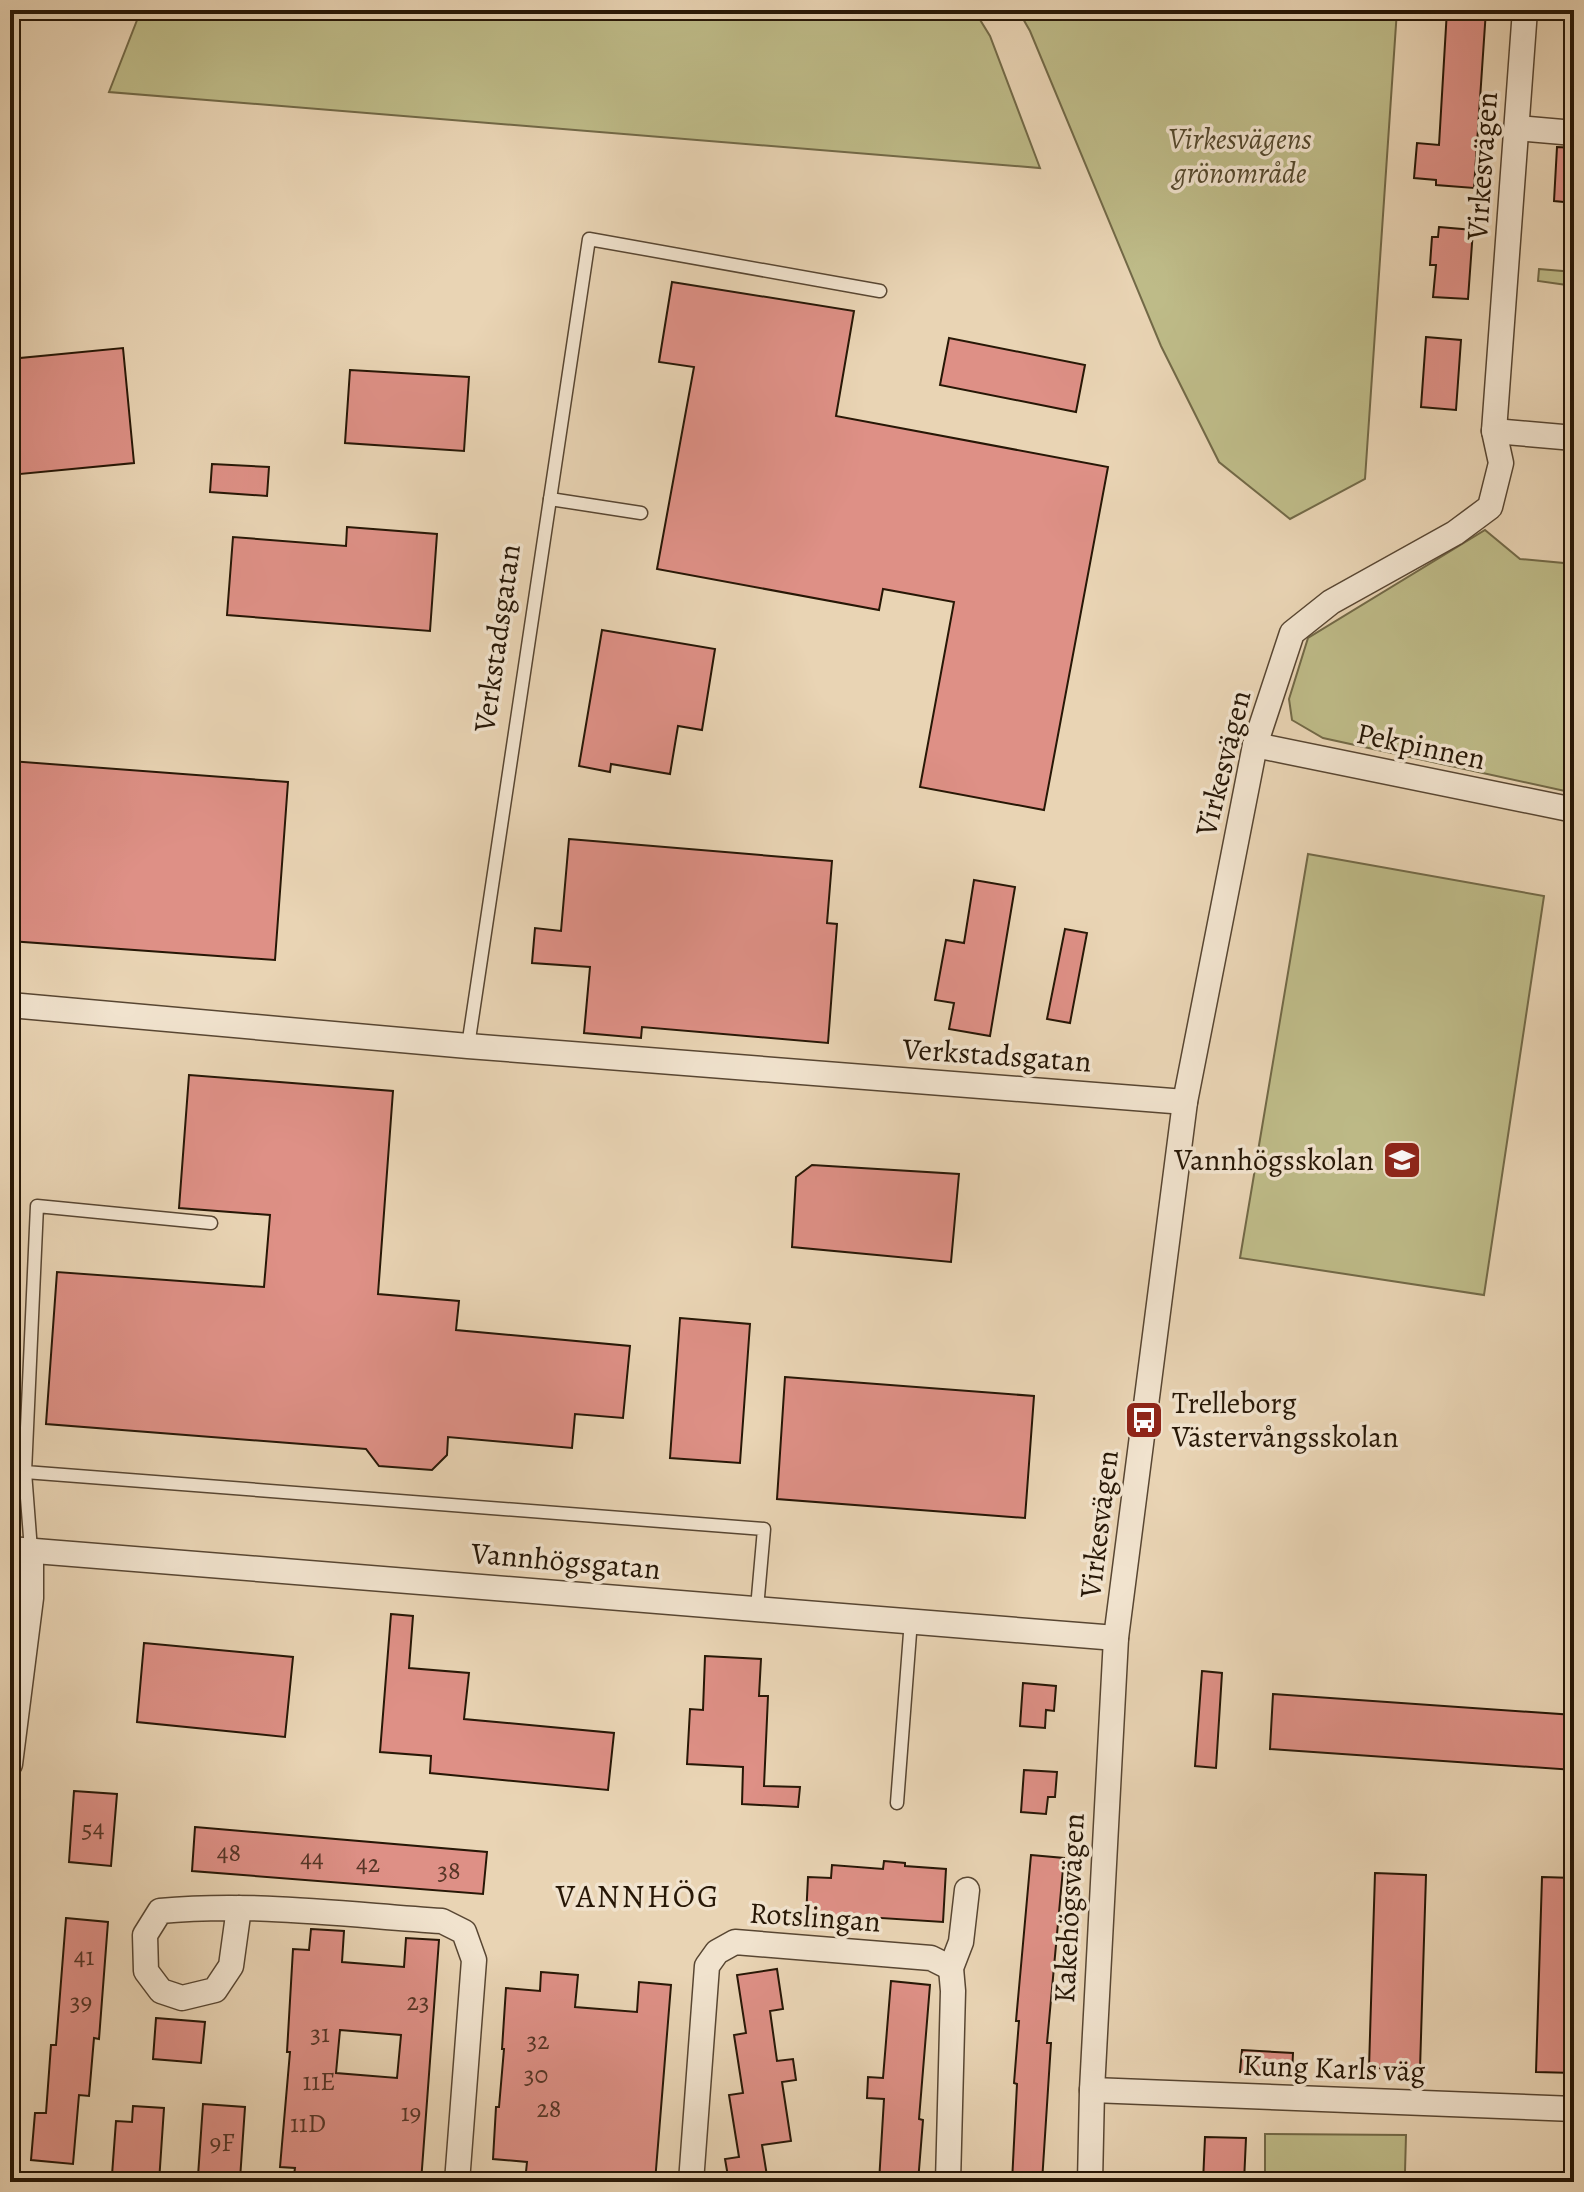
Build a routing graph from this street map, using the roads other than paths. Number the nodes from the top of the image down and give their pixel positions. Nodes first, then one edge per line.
1 (1525, 10) edge
2 (1517, 128) junction
3 (1574, 133) edge
4 (880, 291) dead end
5 (1494, 431) junction
6 (1574, 438) edge
7 (550, 499) junction
8 (641, 513) dead end
9 (1255, 745) junction
10 (1574, 810) edge
11 (10, 1005) edge
12 (468, 1046) junction
13 (1185, 1102) junction
14 (211, 1223) dead end
15 (25, 1472) junction
16 (21, 1550) edge
17 (757, 1608) junction
18 (911, 1620) junction
19 (1116, 1638) junction
20 (10, 1764) edge
21 (897, 1803) dead end
22 (967, 1890) dead end
23 (239, 1908) junction
24 (951, 1968) junction
25 (1092, 2090) junction
26 (1574, 2109) edge
27 (457, 2182) edge
28 (691, 2182) edge
29 (948, 2182) edge
30 (1090, 2182) edge

1 - 2 street, Virkesvägen
2 - 3 street
2 - 5 street, Virkesvägen
4 - 7 lane, Verkstadsgatan
5 - 6 street
5 - 9 street, Virkesvägen
7 - 8 lane
7 - 12 lane, Verkstadsgatan
9 - 10 street, Pekpinnen
9 - 13 street, Virkesvägen
11 - 12 street, Verkstadsgatan
12 - 13 street, Verkstadsgatan
13 - 19 street, Virkesvägen
14 - 15 lane
15 - 16 lane
15 - 17 lane
16 - 17 street, Vannhögsgatan
16 - 20 street
17 - 18 street, Vannhögsgatan
18 - 19 street, Vannhögsgatan
18 - 21 lane
19 - 25 street, Kakehögsvägen
22 - 24 street
23 - 23 street
23 - 27 street
24 - 28 street, Rotslingan
24 - 29 street
25 - 26 street, Kung Karls väg
25 - 30 street, Kakehögsvägen

